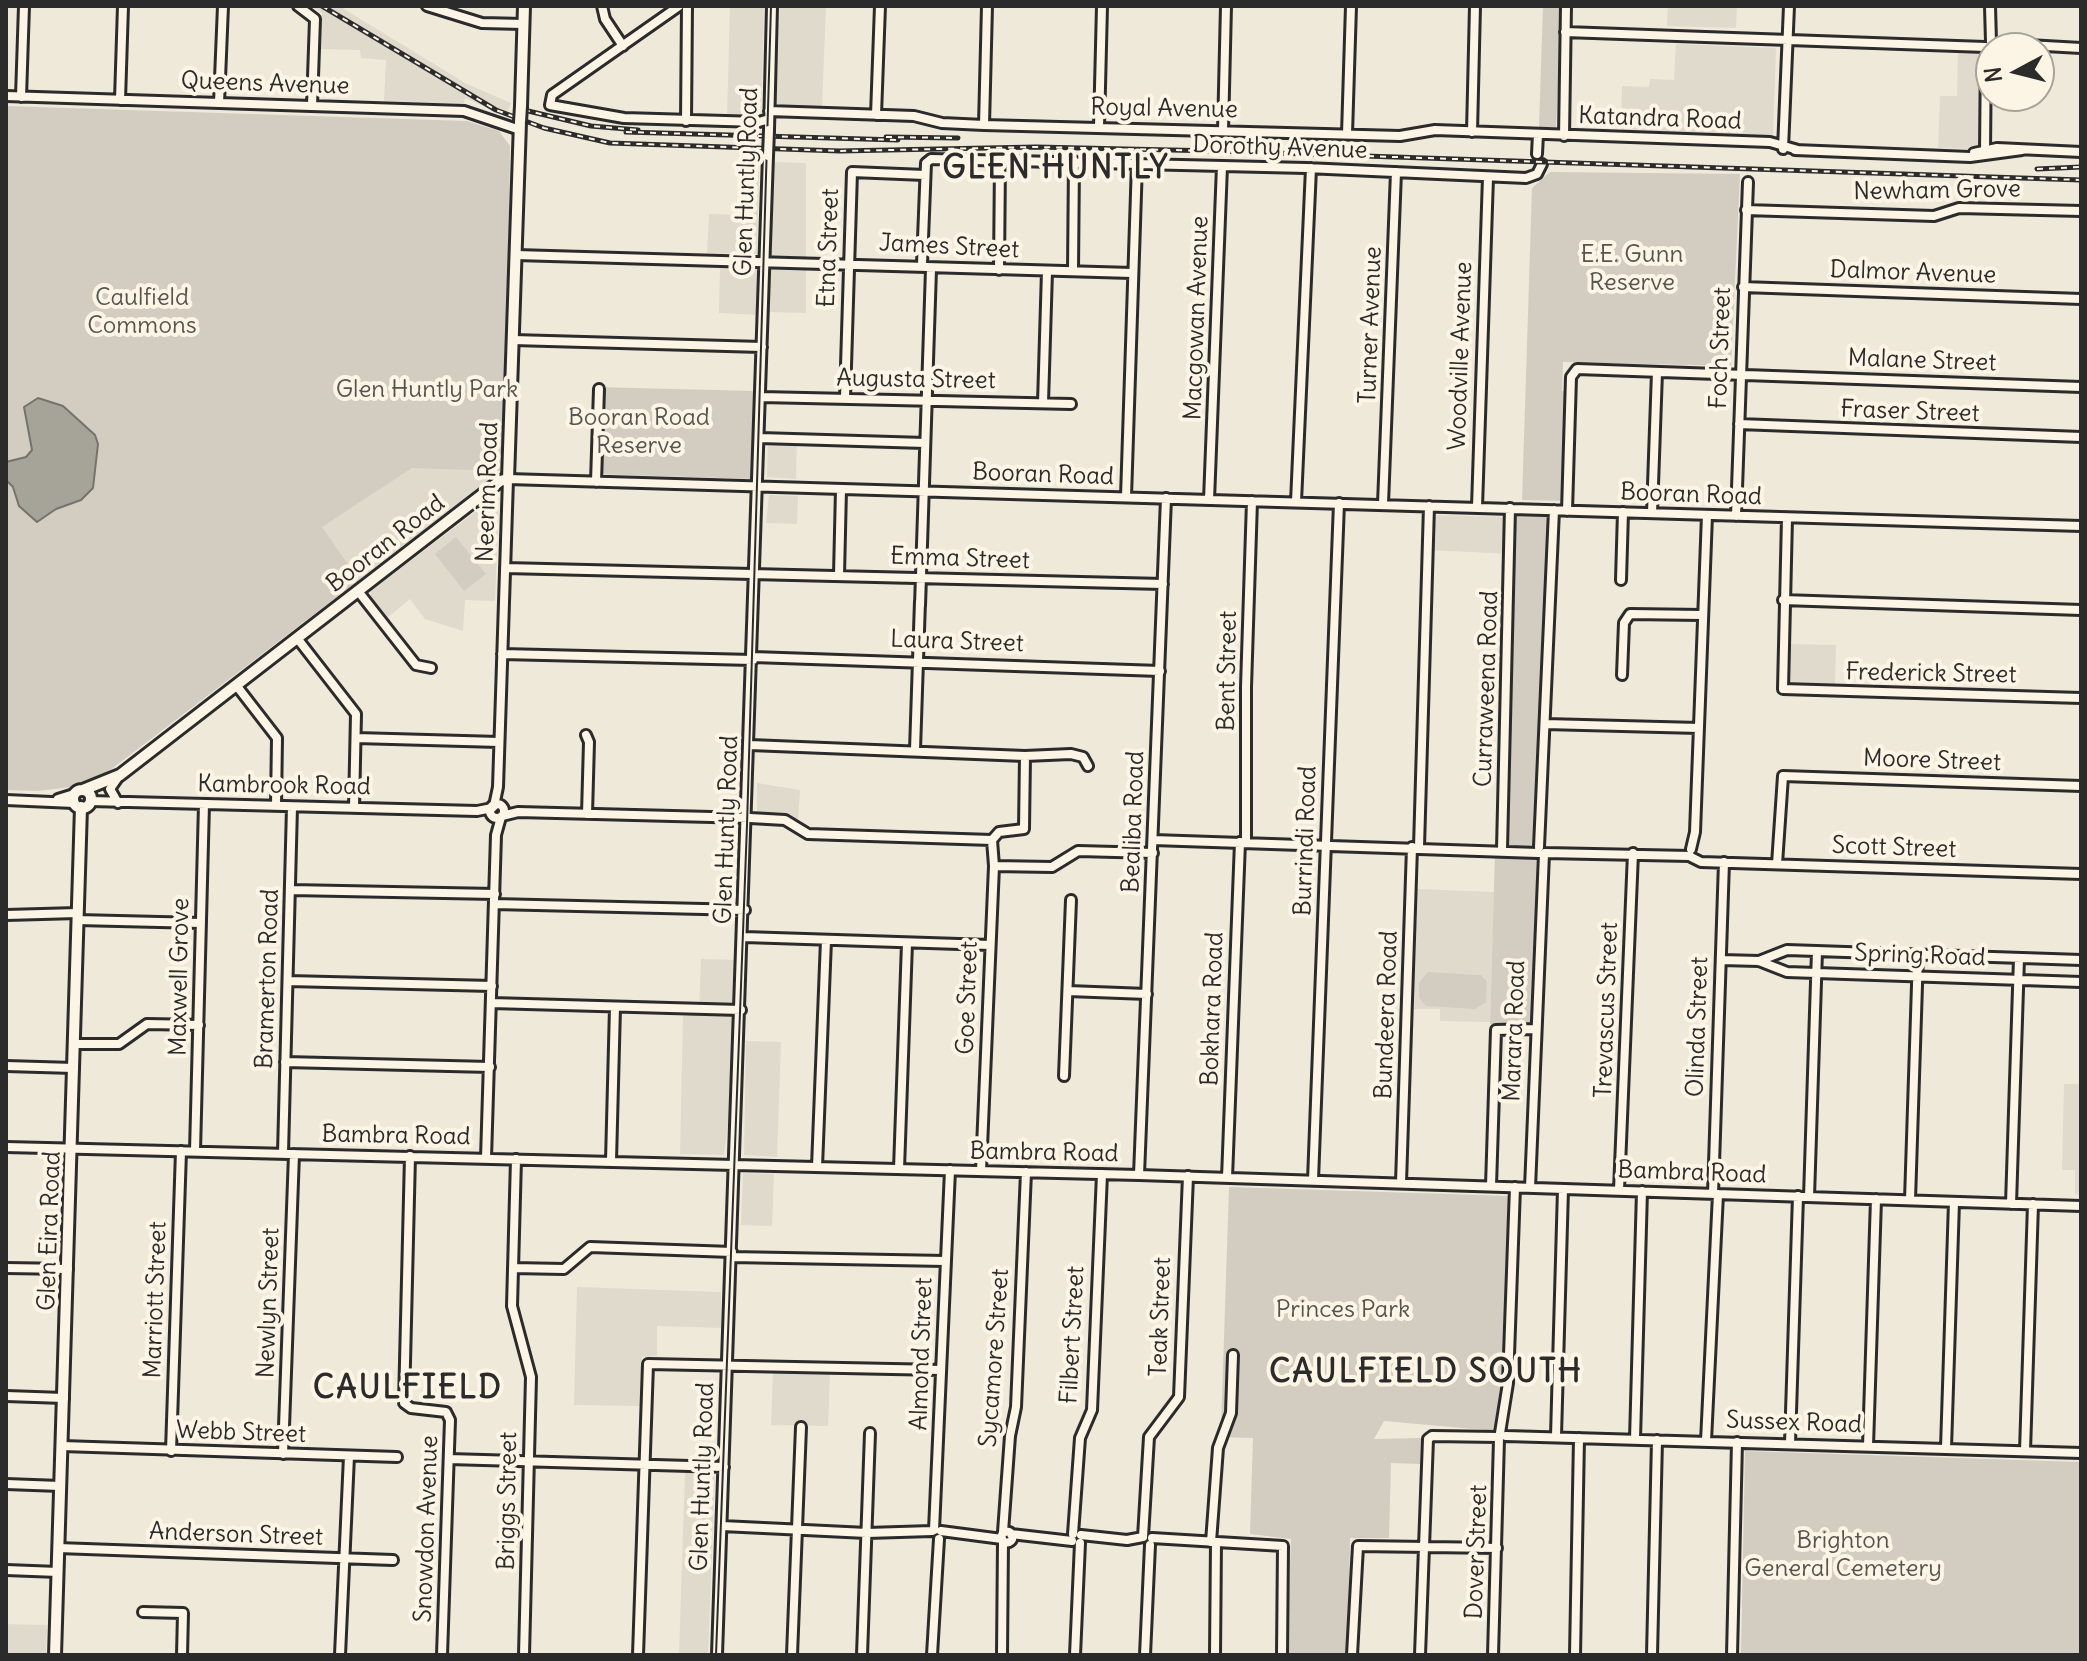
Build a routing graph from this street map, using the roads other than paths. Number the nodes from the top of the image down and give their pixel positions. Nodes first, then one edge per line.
1 (24, 6) edge
2 (123, 6) edge
3 (223, 6) edge
4 (298, 6) edge
5 (427, 6) edge
6 (524, 6) edge
7 (602, 6) edge
8 (679, 6) edge
9 (687, 6) edge
10 (772, 6) edge
11 (880, 6) edge
12 (987, 6) edge
13 (1102, 6) edge
14 (1226, 6) edge
15 (1351, 6) edge
16 (1475, 6) edge
17 (1566, 6) edge
18 (1789, 6) edge
19 (1990, 6) edge
20 (523, 24) junction
21 (1565, 32) junction
22 (1990, 32) edge
23 (1787, 39) junction
24 (1975, 45) edge
25 (623, 46) junction
26 (2055, 47) edge
27 (2081, 48) edge
28 (6, 96) edge
29 (21, 97) junction
30 (120, 100) junction
31 (219, 103) junction
32 (312, 106) junction
33 (1986, 112) edge
34 (769, 115) junction
35 (876, 115) junction
36 (686, 121) junction
37 (984, 125) junction
38 (520, 126) junction
39 (1099, 127) junction
40 (1223, 131) junction
41 (1472, 132) junction
42 (1347, 134) junction
43 (1540, 134) junction
44 (1561, 136) junction
45 (1784, 146) junction
46 (2081, 152) edge
47 (1985, 153) junction
48 (1000, 161) junction
49 (1074, 161) junction
50 (1135, 163) junction
51 (1222, 166) junction
52 (1309, 168) junction
53 (1396, 172) junction
54 (925, 175) junction
55 (1486, 176) junction
56 (1748, 182) dead end
57 (1746, 210) junction
58 (2081, 211) edge
59 (516, 255) junction
60 (765, 261) junction
61 (848, 263) junction
62 (926, 266) junction
63 (999, 270) junction
64 (1047, 271) junction
65 (1073, 271) junction
66 (1132, 273) junction
67 (1743, 287) junction
68 (2081, 299) edge
69 (513, 340) junction
70 (762, 347) junction
71 (1657, 372) junction
72 (1740, 375) junction
73 (2081, 387) edge
74 (599, 389) dead end
75 (761, 397) junction
76 (845, 398) junction
77 (926, 401) junction
78 (1043, 403) junction
79 (1071, 404) dead end
80 (1739, 424) junction
81 (2081, 437) edge
82 (760, 438) junction
83 (925, 443) junction
84 (508, 479) junction
85 (596, 482) junction
86 (758, 487) junction
87 (841, 489) junction
88 (923, 492) junction
89 (1124, 497) junction
90 (1166, 498) junction
91 (1211, 500) junction
92 (1252, 501) junction
93 (1298, 502) junction
94 (1339, 503) junction
95 (1385, 504) junction
96 (1431, 506) junction
97 (1477, 507) junction
98 (1512, 508) junction
99 (1552, 510) junction
100 (1567, 511) junction
101 (1623, 512) junction
102 (1652, 513) junction
103 (1705, 515) junction
104 (1736, 516) junction
105 (1785, 518) junction
106 (2081, 526) edge
107 (505, 568) junction
108 (755, 574) junction
109 (839, 575) junction
110 (921, 578) junction
111 (1621, 580) dead end
112 (1163, 584) junction
113 (358, 591) junction
114 (1783, 602) junction
115 (2081, 610) edge
116 (1702, 615) junction
117 (297, 638) junction
118 (502, 654) junction
119 (753, 658) junction
120 (918, 661) junction
121 (431, 668) dead end
122 (1160, 671) junction
123 (1622, 675) dead end
124 (236, 685) junction
125 (2081, 698) edge
126 (1545, 724) junction
127 (1699, 728) junction
128 (586, 735) dead end
129 (356, 738) junction
130 (499, 742) junction
131 (750, 745) junction
132 (915, 750) junction
133 (1025, 756) junction
134 (1088, 766) dead end
135 (120, 775) junction
136 (2081, 786) edge
137 (82, 799) junction
138 (6, 800) edge
139 (118, 803) junction
140 (204, 804) junction
141 (276, 806) junction
142 (292, 807) junction
143 (354, 808) junction
144 (497, 811) junction
145 (587, 814) junction
146 (748, 818) junction
147 (992, 840) junction
148 (1153, 840) junction
149 (1243, 842) junction
150 (1326, 844) junction
151 (1416, 847) junction
152 (1502, 849) junction
153 (1540, 850) junction
154 (1153, 853) junction
155 (1633, 853) junction
156 (1692, 853) junction
157 (1724, 862) junction
158 (1777, 864) junction
159 (994, 866) junction
160 (2081, 874) edge
161 (291, 890) junction
162 (494, 899) junction
163 (1071, 900) dead end
164 (745, 910) junction
165 (6, 915) edge
166 (78, 917) junction
167 (201, 923) junction
168 (744, 937) junction
169 (826, 940) junction
170 (907, 943) junction
171 (990, 945) junction
172 (1817, 951) junction
173 (1918, 954) junction
174 (2019, 958) junction
175 (1721, 960) junction
176 (2081, 960) edge
177 (1759, 961) junction
178 (1816, 973) junction
179 (1917, 976) junction
180 (2018, 980) junction
181 (288, 981) junction
182 (2081, 982) edge
183 (492, 986) junction
184 (1068, 991) junction
185 (1147, 994) junction
186 (491, 1003) junction
187 (615, 1007) junction
188 (741, 1010) junction
189 (199, 1025) junction
190 (1535, 1029) junction
191 (75, 1044) junction
192 (285, 1062) junction
193 (6, 1066) edge
194 (490, 1067) junction
195 (74, 1068) junction
196 (1064, 1076) dead end
197 (6, 1147) edge
198 (73, 1149) junction
199 (181, 1151) junction
200 (195, 1151) junction
201 (283, 1153) junction
202 (294, 1154) junction
203 (410, 1156) junction
204 (486, 1158) junction
205 (516, 1159) junction
206 (611, 1161) junction
207 (735, 1164) junction
208 (817, 1167) junction
209 (899, 1169) junction
210 (948, 1170) junction
211 (981, 1171) junction
212 (1024, 1172) junction
213 (1100, 1174) junction
214 (1142, 1175) junction
215 (1186, 1176) junction
216 (1227, 1178) junction
217 (1313, 1180) junction
218 (1401, 1183) junction
219 (1491, 1186) junction
220 (1515, 1187) junction
221 (1530, 1188) junction
222 (1563, 1189) junction
223 (1621, 1190) junction
224 (1642, 1191) junction
225 (1715, 1194) junction
226 (1798, 1196) junction
227 (1809, 1197) junction
228 (1876, 1199) junction
229 (1910, 1200) junction
230 (1954, 1202) junction
231 (2011, 1204) junction
232 (2033, 1204) junction
233 (2081, 1206) edge
234 (732, 1254) junction
235 (945, 1261) junction
236 (6, 1268) edge
237 (513, 1268) junction
238 (68, 1269) junction
239 (1233, 1355) dead end
240 (727, 1365) junction
241 (941, 1370) junction
242 (6, 1396) edge
243 (64, 1398) junction
244 (801, 1427) dead end
245 (870, 1433) dead end
246 (1502, 1436) junction
247 (1556, 1436) junction
248 (1579, 1438) junction
249 (1635, 1439) junction
250 (1657, 1440) junction
251 (1706, 1441) junction
252 (1737, 1442) junction
253 (1790, 1443) junction
254 (1868, 1446) junction
255 (62, 1448) junction
256 (1946, 1448) junction
257 (171, 1451) junction
258 (2025, 1451) junction
259 (2081, 1453) edge
260 (283, 1454) junction
261 (347, 1456) junction
262 (397, 1457) dead end
263 (449, 1459) junction
264 (529, 1461) junction
265 (645, 1464) junction
266 (724, 1467) junction
267 (6, 1484) edge
268 (60, 1486) junction
269 (722, 1529) junction
270 (797, 1531) junction
271 (867, 1533) junction
272 (936, 1534) junction
273 (1006, 1537) junction
274 (1077, 1538) junction
275 (1147, 1542) junction
276 (1216, 1542) junction
277 (1424, 1546) junction
278 (1497, 1548) junction
279 (58, 1550) junction
280 (344, 1558) junction
281 (393, 1560) dead end
282 (6, 1570) edge
283 (58, 1572) junction
284 (143, 1612) dead end
285 (341, 1652) edge
286 (443, 1654) edge
287 (55, 1655) edge
288 (182, 1655) edge
289 (524, 1655) edge
290 (638, 1655) edge
291 (717, 1655) edge
292 (792, 1655) edge
293 (862, 1655) edge
294 (932, 1655) edge
295 (1002, 1655) edge
296 (1075, 1655) edge
297 (1145, 1655) edge
298 (1215, 1655) edge
299 (1282, 1655) edge
300 (1352, 1655) edge
301 (1420, 1655) edge
302 (1493, 1655) edge
303 (1575, 1655) edge
304 (1652, 1655) edge
305 (1732, 1655) edge

1 - 29 street
2 - 30 street
3 - 31 street
4 - 32 street
5 - 20 street
6 - 20 main road, Neerim Road
7 - 25 street
8 - 25 street
9 - 36 street
10 - 34 street, Glen Huntly Road
11 - 35 street
12 - 37 street
13 - 39 street
14 - 40 street
15 - 42 street
16 - 41 street
17 - 21 street
18 - 23 street
19 - 22 street
20 - 38 main road, Neerim Road, bridge
21 - 23 street
21 - 44 street
23 - 24 street
23 - 45 street
25 - 36 street, Royal Avenue
26 - 27 street
28 - 29 street, Queens Avenue
29 - 30 street, Queens Avenue
30 - 31 street, Queens Avenue
31 - 32 street, Queens Avenue
32 - 38 street, Queens Avenue
33 - 47 street
34 - 35 street, Royal Avenue
34 - 36 street, Royal Avenue
34 - 60 street, Glen Huntly Road, bridge
35 - 37 street, Royal Avenue
37 - 39 street, Royal Avenue
38 - 59 main road, Neerim Road
39 - 40 street, Royal Avenue
40 - 42 street, Royal Avenue
41 - 42 street, Royal Avenue
41 - 43 street, Royal Avenue
43 - 44 street, Royal Avenue
43 - 55 street
44 - 45 street, Katandra Road
45 - 47 street, Katandra Road
46 - 47 street, Katandra Road
48 - 49 street, Dorothy Avenue
48 - 54 street, Dorothy Avenue
48 - 63 street
49 - 50 street, Dorothy Avenue
49 - 65 street
50 - 51 street, Dorothy Avenue
50 - 66 street
51 - 52 street, Dorothy Avenue
51 - 91 street, Macgowan Avenue
52 - 53 street, Dorothy Avenue
52 - 93 street
53 - 55 street, Dorothy Avenue
53 - 95 street, Turner Avenue
54 - 61 street, Etna Street
54 - 62 street
55 - 97 street, Woodville Avenue
56 - 57 street, Foch Street
57 - 58 street, Newham Grove
57 - 67 street, Foch Street
59 - 60 street, James Street
59 - 69 main road, Neerim Road
60 - 61 street, James Street
60 - 70 street, Glen Huntly Road
61 - 62 street, James Street
61 - 76 street, Etna Street
62 - 63 street, James Street
62 - 77 street
63 - 64 street, James Street
64 - 65 street, James Street
64 - 78 street
65 - 66 street, James Street
66 - 89 street
67 - 68 street, Dalmor Avenue
67 - 72 street, Foch Street
69 - 70 street
69 - 84 main road, Neerim Road
70 - 75 street, Glen Huntly Road
71 - 72 street, Malane Street
71 - 100 street, Malane Street
71 - 102 street
72 - 73 street, Malane Street
72 - 80 street, Foch Street
74 - 85 street
75 - 76 street, Augusta Street
75 - 82 street, Glen Huntly Road
76 - 77 street, Augusta Street
77 - 78 street, Augusta Street
77 - 83 street
78 - 79 street, Augusta Street
80 - 81 street, Fraser Street
80 - 104 street, Foch Street
82 - 83 street
82 - 86 street, Glen Huntly Road
83 - 88 street
84 - 85 street, Booran Road
84 - 107 street, Neerim Road
84 - 113 main road, Booran Road
85 - 86 street, Booran Road
86 - 87 street, Booran Road
86 - 108 street, Glen Huntly Road
87 - 88 street, Booran Road
87 - 109 street
88 - 89 street, Booran Road
88 - 110 street
89 - 90 street, Booran Road
90 - 91 street, Booran Road
90 - 112 street, Bealiba Road
91 - 92 street, Booran Road
92 - 93 street, Booran Road
92 - 149 street, Bent Street
93 - 94 street, Booran Road
94 - 95 street, Booran Road
94 - 150 street, Burrindi Road
95 - 96 street, Booran Road
96 - 97 street, Booran Road
96 - 151 street, Bundeera Road
97 - 98 street, Booran Road
98 - 99 street, Booran Road
98 - 152 street, Curraweena Road
99 - 100 street, Booran Road
99 - 126 street, Marara Road
100 - 101 street, Booran Road
101 - 102 street, Booran Road
101 - 111 street
102 - 103 street, Booran Road
103 - 104 street, Booran Road
103 - 116 street
104 - 105 street, Booran Road
105 - 106 street, Booran Road
105 - 114 street
107 - 108 street, Emma Street
107 - 118 street, Neerim Road
108 - 109 street, Emma Street
108 - 119 street, Glen Huntly Road
109 - 110 street, Emma Street
110 - 112 street, Emma Street
110 - 120 street
112 - 122 street, Bealiba Road
113 - 117 main road, Booran Road
113 - 121 street
114 - 115 street
114 - 125 street, Frederick Street
116 - 123 street
116 - 127 street
117 - 124 main road, Booran Road
117 - 129 street
118 - 119 street, Laura Street
118 - 130 street, Neerim Road
119 - 120 street, Laura Street
119 - 131 street, Glen Huntly Road
120 - 122 street, Laura Street
120 - 132 street
122 - 148 street, Bealiba Road
124 - 135 main road, Booran Road
124 - 141 street
126 - 127 street
126 - 153 street, Marara Road
127 - 156 street
128 - 145 street
129 - 130 street
129 - 143 street
130 - 144 street, Neerim Road
131 - 132 street
131 - 146 street, Glen Huntly Road
132 - 133 street
133 - 134 street
133 - 147 street
135 - 137 main road, Booran Road
135 - 139 street
136 - 158 street, Moore Street
137 - 138 street, Kambrook Road
137 - 139 street, Kambrook Road
137 - 166 main road, Glen Eira Road
139 - 140 street, Kambrook Road
140 - 141 street, Kambrook Road
140 - 167 street, Maxwell Grove
141 - 142 street, Kambrook Road
142 - 143 street, Kambrook Road
142 - 161 street, Bramerton Road
143 - 144 street, Kambrook Road
144 - 145 street
144 - 162 street, Neerim Road
145 - 146 street
146 - 147 street
146 - 164 street, Glen Huntly Road
147 - 159 street, Goe Street
148 - 149 street
148 - 154 street, Bealiba Road
149 - 150 street
149 - 216 street, Bokhara Road
150 - 151 street
150 - 217 street, Burrindi Road
151 - 152 street
151 - 218 street, Bundeera Road
152 - 153 street
153 - 155 street
153 - 190 street, Marara Road
154 - 159 street
154 - 185 street, Bealiba Road
155 - 156 street
155 - 223 street, Trevascus Street
156 - 157 street, Scott Street
157 - 158 street, Scott Street
157 - 175 street, Olinda Street
158 - 160 street, Scott Street
159 - 171 street, Goe Street
161 - 162 street
161 - 181 street, Bramerton Road
162 - 164 street
162 - 183 street, Neerim Road
163 - 184 street
164 - 168 street, Glen Huntly Road
165 - 166 street
166 - 167 street
166 - 191 main road, Glen Eira Road
167 - 189 street, Maxwell Grove
168 - 169 street
168 - 188 street, Glen Huntly Road
169 - 170 street
169 - 208 street
170 - 171 street
170 - 209 street
171 - 211 street, Goe Street
172 - 173 street, Spring Road
172 - 177 street, Spring Road
172 - 178 street
173 - 174 street, Spring Road
173 - 179 street
174 - 176 street, Spring Road
174 - 180 street
175 - 177 street, Spring Road
175 - 225 street, Olinda Street
177 - 178 street, Spring Road
178 - 179 street, Spring Road
178 - 227 street
179 - 180 street, Spring Road
179 - 229 street
180 - 182 street, Spring Road
180 - 231 street
181 - 183 street
181 - 192 street, Bramerton Road
183 - 186 street, Neerim Road
184 - 185 street
184 - 196 street
185 - 214 street, Bealiba Road
186 - 187 street
186 - 194 street, Neerim Road
187 - 188 street
187 - 206 street
188 - 207 street, Glen Huntly Road
189 - 191 street
189 - 200 street, Maxwell Grove
190 - 219 street
190 - 221 street, Marara Road
191 - 195 main road, Glen Eira Road
192 - 194 street
192 - 201 street, Bramerton Road
193 - 195 street
194 - 204 street, Neerim Road
195 - 198 main road, Glen Eira Road
197 - 198 street, Bambra Road
198 - 199 street, Bambra Road
198 - 238 main road, Glen Eira Road
199 - 200 street, Bambra Road
199 - 257 street, Marriott Street
200 - 201 street, Bambra Road
201 - 202 street, Bambra Road
202 - 203 street, Bambra Road
202 - 260 street, Newlyn Street
203 - 204 street, Bambra Road
203 - 263 street, Snowdon Avenue
204 - 205 street, Bambra Road
205 - 206 street, Bambra Road
205 - 237 street, Briggs Street
206 - 207 street, Bambra Road
207 - 208 street, Bambra Road
207 - 234 street, Glen Huntly Road
208 - 209 street, Bambra Road
209 - 210 street, Bambra Road
210 - 211 street, Bambra Road
210 - 235 street, Almond Street
211 - 212 street, Bambra Road
212 - 213 street, Bambra Road
212 - 273 street, Sycamore Street
213 - 214 street, Bambra Road
213 - 274 street, Filbert Street
214 - 215 street, Bambra Road
215 - 216 street, Bambra Road
215 - 275 street, Teak Street
216 - 217 street, Bambra Road
217 - 218 street, Bambra Road
218 - 219 street, Bambra Road
219 - 220 street, Bambra Road
220 - 221 street, Bambra Road
220 - 246 street, Dover Street
221 - 222 street, Bambra Road
222 - 223 street, Bambra Road
222 - 247 street
223 - 224 street, Bambra Road
224 - 225 street, Bambra Road
224 - 249 street
225 - 226 street, Bambra Road
225 - 251 street, Olinda Street
226 - 227 street, Bambra Road
226 - 253 street
227 - 228 street, Bambra Road
228 - 229 street, Bambra Road
228 - 254 street
229 - 230 street, Bambra Road
230 - 231 street, Bambra Road
230 - 256 street
231 - 232 street, Bambra Road
232 - 233 street, Bambra Road
232 - 258 street
234 - 235 street
234 - 237 street
234 - 240 street, Glen Huntly Road
235 - 241 street, Almond Street
236 - 238 street
237 - 264 street, Briggs Street
238 - 243 main road, Glen Eira Road
239 - 276 street
240 - 241 street
240 - 265 street
240 - 266 street, Glen Huntly Road
241 - 272 street, Almond Street
242 - 243 street
243 - 255 main road, Glen Eira Road
244 - 270 street
245 - 271 street
246 - 247 street, Sussex Road
246 - 277 street, Sussex Road
246 - 278 street, Dover Street
247 - 248 street, Sussex Road
248 - 249 street, Sussex Road
248 - 303 street
249 - 250 street, Sussex Road
250 - 251 street, Sussex Road
250 - 304 street
251 - 252 street, Sussex Road
252 - 253 street, Sussex Road
252 - 305 street
253 - 254 street, Sussex Road
254 - 256 street, Sussex Road
255 - 257 street, Webb Street
255 - 268 main road, Glen Eira Road
256 - 258 street, Sussex Road
257 - 260 street, Webb Street
258 - 259 street, Sussex Road
260 - 261 street, Webb Street
261 - 262 street, Webb Street
261 - 280 street
263 - 264 street
263 - 286 street, Snowdon Avenue
264 - 265 street
264 - 289 street, Briggs Street
265 - 266 street
265 - 290 street
266 - 269 street, Glen Huntly Road
267 - 268 street
268 - 279 main road, Glen Eira Road
269 - 270 street
269 - 291 street, Glen Huntly Road
270 - 271 street
270 - 292 street
271 - 272 street
271 - 293 street
272 - 273 street
272 - 294 street, Almond Street
273 - 274 street
273 - 295 street, Sycamore Street
274 - 275 street
274 - 296 street, Filbert Street
275 - 276 street
275 - 297 street, Teak Street
276 - 298 street
276 - 299 street
277 - 278 street
277 - 300 street
277 - 301 street
278 - 302 street, Dover Street
279 - 280 street, Anderson Street
279 - 283 main road, Glen Eira Road
280 - 281 street, Anderson Street
280 - 285 street
282 - 283 street
283 - 287 main road, Glen Eira Road
284 - 288 street

